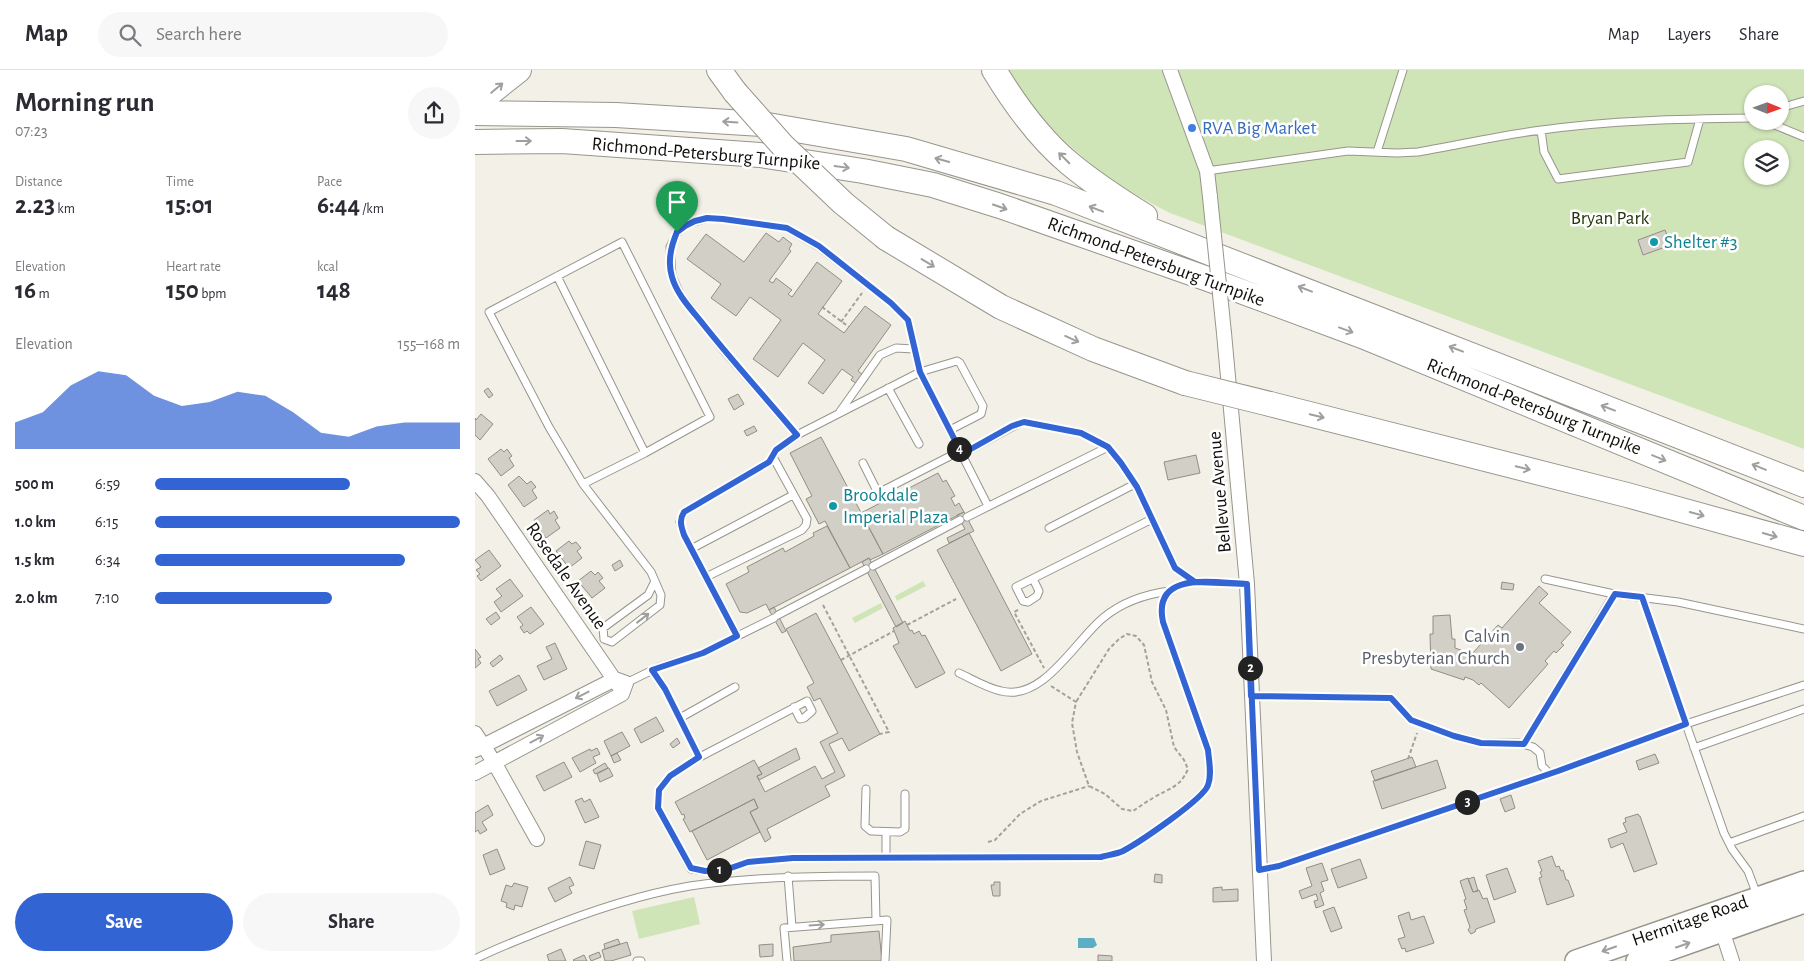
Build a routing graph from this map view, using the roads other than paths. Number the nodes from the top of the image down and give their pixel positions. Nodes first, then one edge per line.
1 (494, 70) edge
2 (519, 70) edge
3 (719, 70) edge
4 (994, 70) edge
5 (1170, 70) edge
6 (1403, 70) edge
7 (475, 84) edge
8 (1804, 101) edge
9 (1789, 105) edge
10 (475, 106) edge
11 (475, 113) edge
12 (1744, 118) edge
13 (1700, 119) junction
14 (1541, 130) junction
15 (1787, 130) edge
16 (1804, 137) edge
17 (475, 142) edge
18 (1377, 152) junction
19 (1207, 171) junction
20 (1191, 245) junction
21 (557, 276) junction
22 (914, 349) junction
23 (920, 372) junction
24 (888, 388) junction
25 (838, 414) junction
26 (950, 430) junction
27 (797, 435) junction
28 (919, 444) dead end
29 (1108, 447) junction
30 (645, 453) junction
31 (961, 453) junction
32 (773, 456) junction
33 (863, 463) dead end
34 (475, 481) edge
35 (583, 484) junction
36 (1135, 484) junction
37 (1804, 485) edge
38 (793, 494) junction
39 (988, 506) junction
40 (1804, 518) edge
41 (1152, 519) junction
42 (1049, 528) dead end
43 (1804, 544) edge
44 (691, 549) junction
45 (873, 566) dead end
46 (866, 569) dead end
47 (706, 577) junction
48 (1033, 579) dead end
49 (1545, 579) dead end
50 (655, 581) junction
51 (1195, 582) junction
52 (1247, 584) junction
53 (1170, 590) junction
54 (1615, 594) junction
55 (1642, 597) junction
56 (1804, 629) edge
57 (737, 636) junction
58 (599, 644) junction
59 (652, 670) junction
60 (959, 673) dead end
61 (1804, 684) edge
62 (621, 685) junction
63 (735, 687) dead end
64 (1251, 696) junction
65 (794, 707) dead end
66 (1804, 709) edge
67 (680, 718) junction
68 (1686, 724) junction
69 (475, 733) edge
70 (1524, 744) junction
71 (479, 747) edge
72 (1694, 748) junction
73 (699, 757) junction
74 (494, 762) junction
75 (1549, 772) junction
76 (475, 773) edge
77 (866, 789) dead end
78 (905, 794) dead end
79 (1804, 816) edge
80 (886, 832) junction
81 (537, 839) dead end
82 (1729, 843) junction
83 (886, 857) junction
84 (1259, 870) junction
85 (788, 876) junction
86 (1804, 882) edge
87 (1759, 898) junction
88 (1804, 902) edge
89 (876, 920) junction
90 (1719, 922) junction
91 (793, 927) junction
92 (475, 959) edge
93 (637, 961) edge
94 (641, 961) edge
95 (787, 961) edge
96 (885, 961) edge
97 (1264, 961) edge
98 (1576, 961) edge
99 (1637, 961) edge
100 (1732, 961) edge

1 - 7 highway
10 -> 2 highway
3 -> 43 highway, bridge
20 -> 4 highway
5 - 19 street, Bellevue Avenue
6 - 18 lane
8 - 9 lane
20 -> 11 highway, Richmond-Petersburg Turnpike
12 - 13 lane
13 - 14 lane
13 - 14 lane
14 - 18 lane
15 - 16 lane
17 -> 40 highway, Richmond-Petersburg Turnpike
18 - 19 lane
19 - 52 street, Bellevue Avenue, bridge
37 -> 20 highway, Richmond-Petersburg Turnpike
21 - 30 lane
21 - 30 lane
21 - 35 lane
22 - 23 lane
22 - 25 lane
22 - 27 lane
23 - 24 lane
23 - 26 lane
23 - 26 lane
24 - 25 lane
24 - 28 lane
25 - 27 lane
26 - 31 lane
27 - 32 lane
29 - 31 lane
29 - 36 lane
29 - 39 lane
30 - 35 lane
31 - 33 lane
31 - 39 lane
32 - 38 lane
32 - 44 lane
34 - 58 street, Rosedale Avenue
35 - 50 lane
36 - 41 lane
36 - 42 lane
38 - 44 lane
38 - 47 lane
39 - 45 lane
41 - 48 lane
41 - 51 lane
44 - 47 lane
46 - 57 lane
47 - 57 lane
49 - 54 lane
50 - 58 lane
58 -> 50 lane
51 - 52 lane
51 - 53 lane
52 - 64 street, Bellevue Avenue
53 - 60 lane
53 - 83 lane
54 - 55 lane
54 - 70 lane
55 - 56 lane
55 - 68 lane
57 - 59 lane
58 - 62 street, Rosedale Avenue
59 - 62 lane
59 - 67 lane
61 - 68 lane
62 -> 71 street
74 -> 62 street
63 - 67 lane
64 - 70 lane
64 - 84 street, Bellevue Avenue
65 - 73 lane
66 - 72 lane
67 - 73 lane
68 - 72 lane
68 - 75 lane
69 - 71 street
70 - 75 lane
71 - 74 street
72 - 82 lane
73 - 83 lane
74 - 76 street
74 - 81 street
75 - 84 lane
77 - 80 lane
78 - 80 lane
79 - 82 lane
80 - 83 lane
82 - 87 lane
84 - 97 street, Bellevue Avenue
85 - 89 lane
85 - 91 lane
85 - 92 lane
86 - 87 main road, Hermitage Road
87 - 90 main road, Hermitage Road
88 - 90 main road, Hermitage Road
91 -> 89 lane
89 - 96 lane
90 -> 98 main road, Hermitage Road
99 -> 90 main road, Hermitage Road
90 - 100 street
91 - 95 lane
93 - 94 lane

